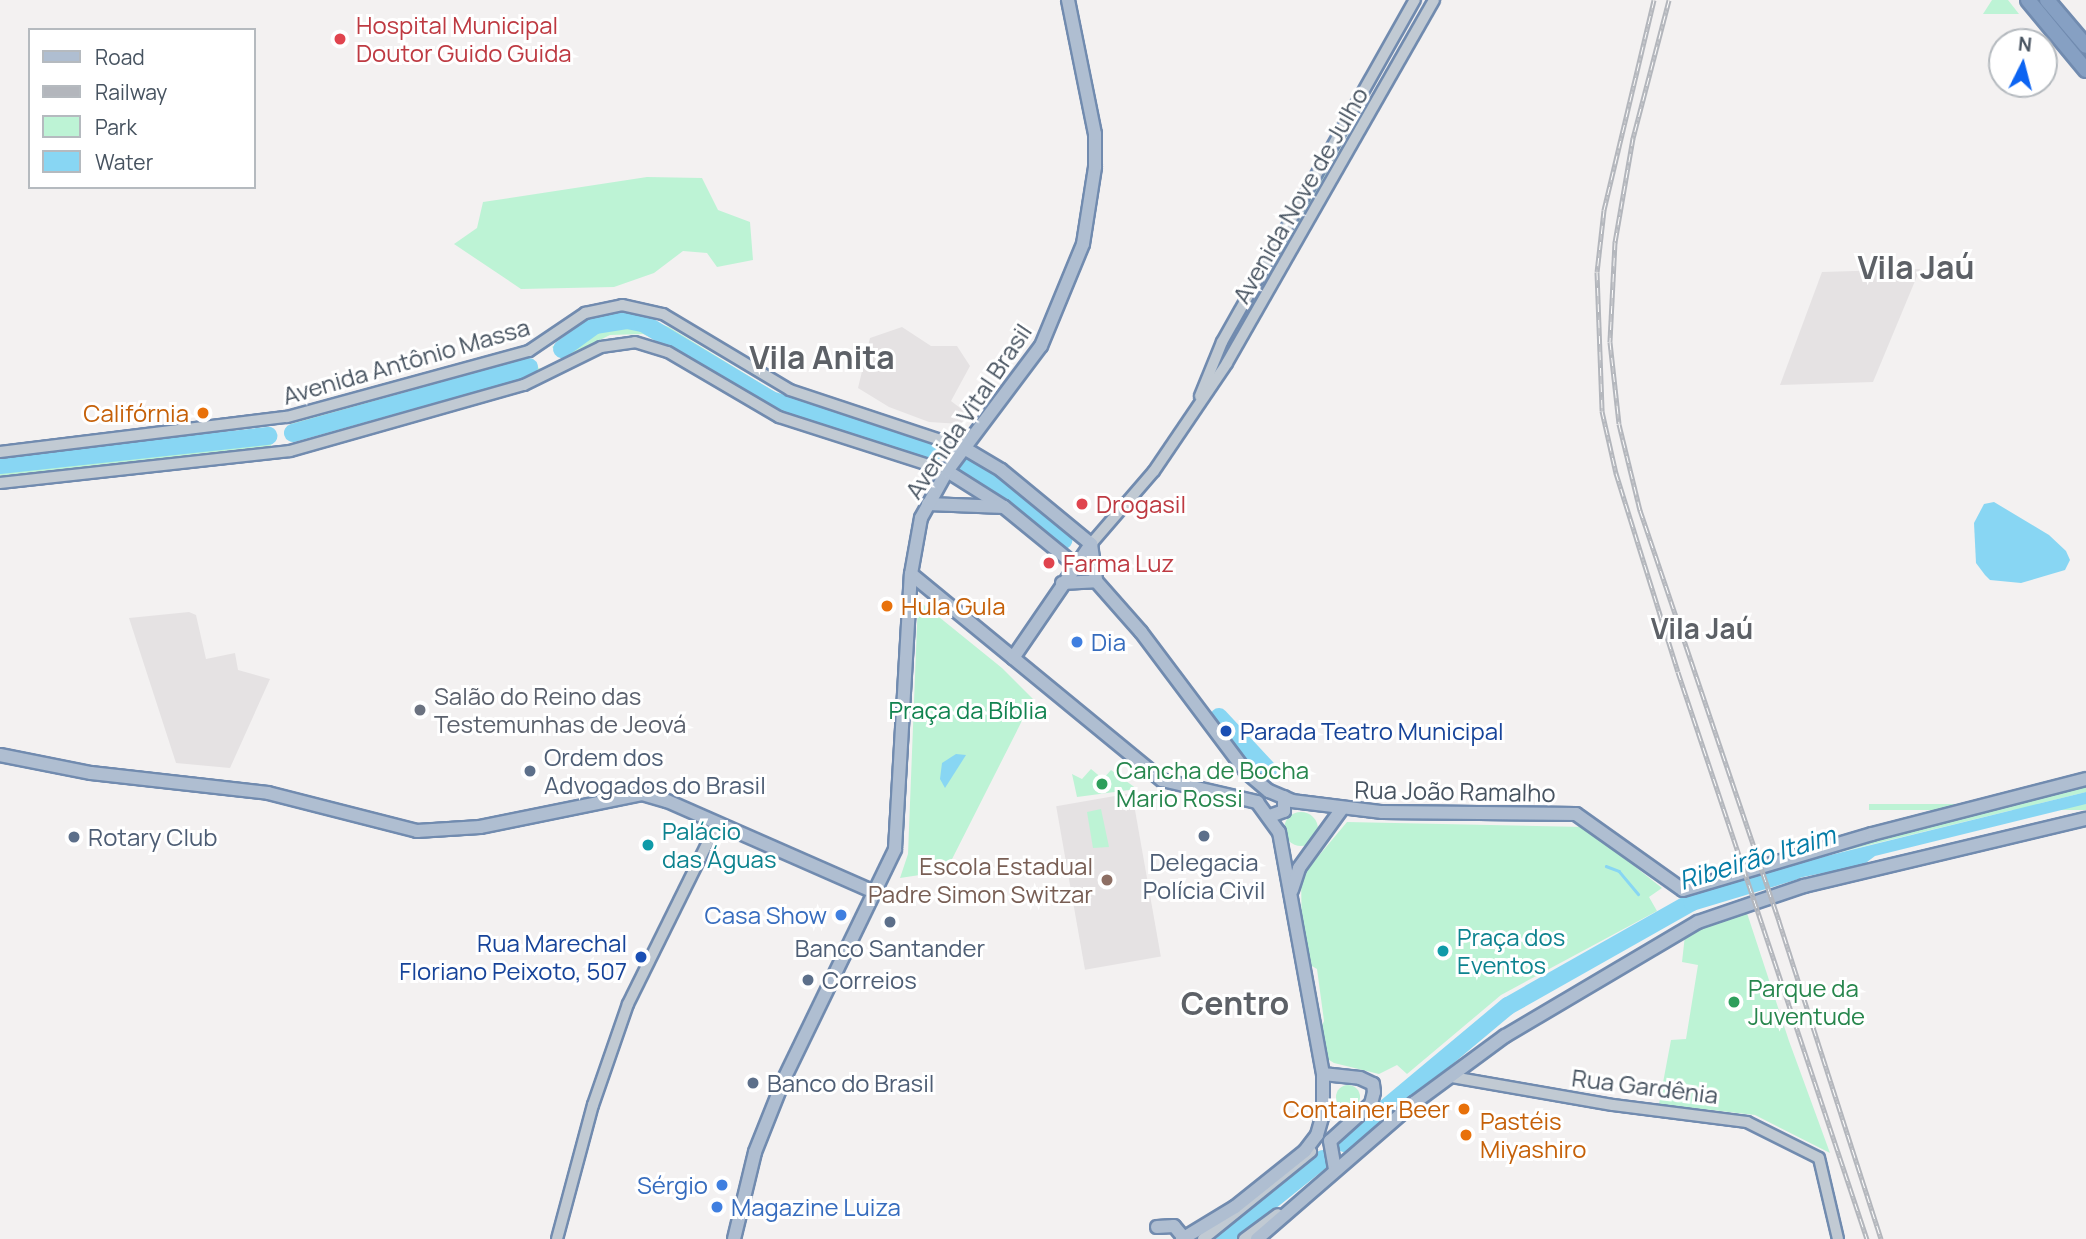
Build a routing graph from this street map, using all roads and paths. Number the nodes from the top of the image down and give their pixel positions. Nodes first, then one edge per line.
1 (1068, 0) edge
2 (1415, 0) edge
3 (1434, 0) edge
4 (2028, 0) edge
5 (2047, 0) edge
6 (2086, 46) edge
7 (2086, 70) edge
8 (1197, 406) junction
9 (964, 448) junction
10 (0, 452) edge
11 (947, 471) junction
12 (0, 484) edge
13 (928, 505) junction
14 (1004, 507) junction
15 (1091, 544) junction
16 (1076, 565) junction
17 (911, 574) junction
18 (1096, 581) junction
19 (1062, 583) junction
20 (1013, 658) junction
21 (0, 755) edge
22 (2086, 779) edge
23 (1288, 799) junction
24 (1340, 810) junction
25 (1270, 816) junction
26 (2086, 818) edge
27 (717, 824) junction
28 (874, 892) junction
29 (1291, 898) junction
30 (1323, 1074) junction
31 (1452, 1076) junction
32 (1317, 1135) junction
33 (1334, 1163) junction
34 (1226, 1216) junction
35 (1156, 1230) edge
36 (1184, 1238) edge
37 (558, 1239) edge
38 (734, 1239) edge
39 (1203, 1239) edge
40 (1244, 1239) edge
41 (1257, 1239) edge
42 (1838, 1239) edge

1 - 9 main road, Avenida Vital Brasil
2 - 8 street, Avenida Nove de Julho
3 - 8 street, Avenida Nove de Julho
4 - 7 highway
5 - 6 highway
8 - 15 street, Avenida Nove de Julho
9 - 10 street, Avenida Antônio Massa
9 - 11 main road, Avenida Vital Brasil
9 - 15 main road, Avenida Antônio Massa
11 - 12 street
11 - 13 main road, Avenida Vital Brasil
11 - 14 main road
13 - 14 main road
13 - 17 main road, Avenida Vital Brasil
14 - 16 main road
15 - 16 main road, Avenida Nove de Julho
15 - 18 main road
16 - 19 main road, Avenida Nove de Julho
17 - 20 main road
17 - 28 main road, Avenida Vital Brasil
18 - 19 main road
18 - 23 main road
19 - 20 main road, Avenida Nove de Julho
20 - 25 main road
21 - 27 main road
22 - 24 main road, Rua João Ramalho
23 - 24 main road
23 - 25 main road
24 - 29 main road, Rua João Ramalho
25 - 29 main road
26 - 31 main road
27 - 28 main road
27 - 37 street
28 - 38 main road
29 - 30 main road
30 - 32 main road
30 - 33 main road
31 - 33 main road
31 - 42 street, Rua Gardênia
32 - 34 main road
32 - 34 street
33 - 40 street
33 - 41 main road
34 - 36 main road
34 - 39 street
35 - 36 main road

